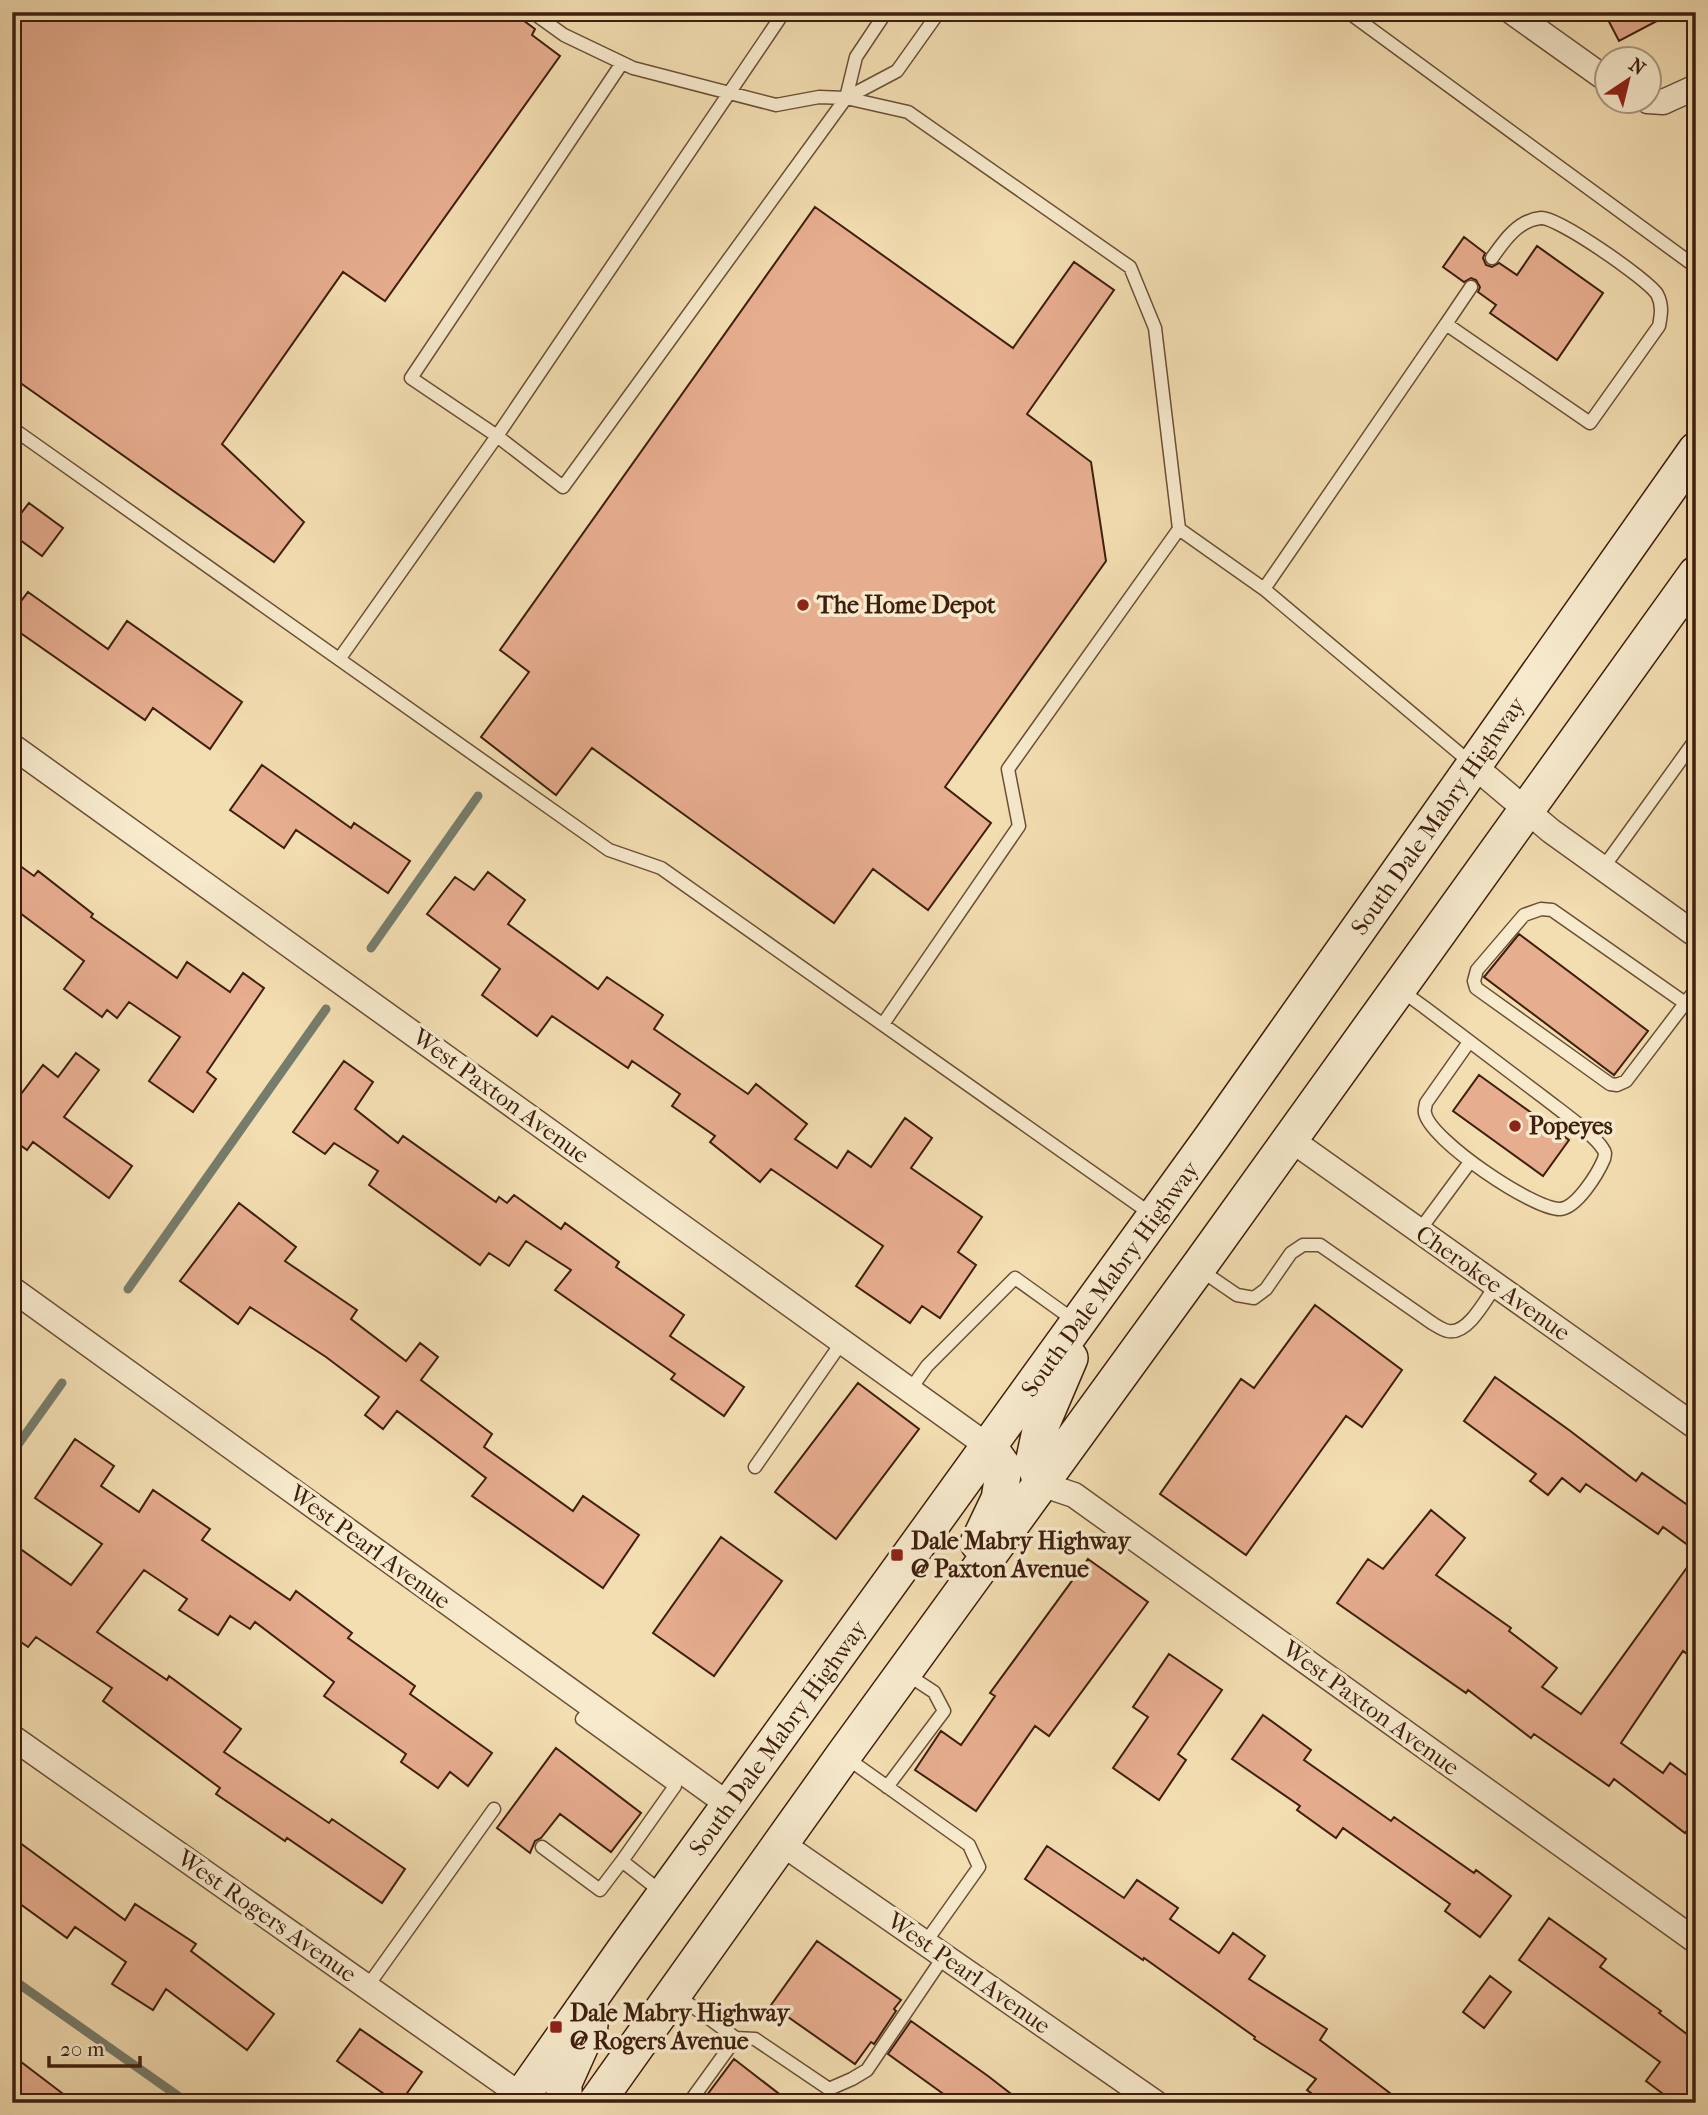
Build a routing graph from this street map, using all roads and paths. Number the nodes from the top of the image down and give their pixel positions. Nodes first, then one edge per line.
1 (532, 12) edge
2 (784, 12) edge
3 (886, 12) edge
4 (939, 12) edge
5 (1348, 12) edge
6 (1512, 12) edge
7 (622, 63) junction
8 (1592, 69) edge
9 (1696, 87) edge
10 (729, 93) junction
11 (846, 98) junction
12 (1662, 102) edge
13 (1492, 258) dead end
14 (1696, 267) edge
15 (1471, 287) dead end
16 (1446, 324) junction
17 (12, 428) edge
18 (497, 436) junction
19 (1696, 450) edge
20 (1179, 529) junction
21 (1696, 574) edge
22 (1264, 589) junction
23 (340, 658) junction
24 (1696, 739) edge
25 (12, 746) edge
26 (1474, 766) junction
27 (1526, 810) junction
28 (1603, 868) junction
29 (1696, 935) edge
30 (1398, 988) junction
31 (1696, 989) edge
32 (1685, 1003) junction
33 (883, 1024) junction
34 (1469, 1041) junction
35 (1290, 1139) junction
36 (1470, 1163) junction
37 (1154, 1217) junction
38 (1419, 1231) junction
39 (1197, 1268) junction
40 (1496, 1285) junction
41 (12, 1289) edge
42 (1086, 1311) junction
43 (842, 1342) junction
44 (910, 1390) junction
45 (1696, 1427) edge
46 (989, 1447) junction
47 (755, 1467) dead end
48 (1041, 1484) junction
49 (935, 1631) junction
50 (904, 1673) junction
51 (592, 1707) junction
52 (12, 1737) edge
53 (844, 1756) junction
54 (887, 1787) junction
55 (729, 1805) junction
56 (494, 1809) dead end
57 (781, 1843) junction
58 (542, 1847) dead end
59 (622, 1861) junction
60 (664, 1894) junction
61 (1696, 1941) edge
62 (935, 1950) junction
63 (622, 1952) junction
64 (367, 1987) junction
65 (674, 1993) junction
66 (736, 2038) junction
67 (521, 2100) edge
68 (564, 2103) edge
69 (596, 2103) edge
70 (689, 2103) edge
71 (1156, 2103) edge

1 - 7 lane
2 - 10 lane
3 - 11 lane
4 - 11 lane
5 - 14 lane
6 - 8 street
7 - 10 lane
7 - 18 lane
9 - 12 street
10 - 11 lane
10 - 18 lane
11 - 18 lane
11 - 20 lane
13 - 16 lane
15 - 16 lane
16 - 22 lane
17 - 23 lane
18 - 23 lane
19 - 26 main road, South Dale Mabry Highway
20 - 22 lane
20 - 33 lane
21 - 27 main road
22 - 26 lane
23 - 33 lane
24 - 28 lane
25 - 43 street, West Paxton Avenue
26 - 27 street
26 - 37 main road, South Dale Mabry Highway
27 - 28 street
27 - 30 main road
28 - 29 street
30 - 34 lane
30 - 35 main road
31 - 32 lane
32 - 32 lane
33 - 37 lane
34 - 36 lane
34 - 36 lane
35 - 38 street, Cherokee Avenue
35 - 39 main road
36 - 38 lane
37 - 42 main road, South Dale Mabry Highway
38 - 40 street, Cherokee Avenue
39 - 40 lane
39 - 48 main road
40 - 45 street, Cherokee Avenue
41 - 51 street, West Pearl Avenue
42 - 44 lane
42 - 46 main road, South Dale Mabry Highway
42 - 48 main road
43 - 44 street, West Paxton Avenue
43 - 47 lane
44 - 46 street, West Paxton Avenue
46 - 49 main road
46 - 55 main road, South Dale Mabry Highway
48 - 49 main road
48 - 61 street, West Paxton Avenue
49 - 50 main road
50 - 53 main road
50 - 54 lane
51 - 55 street, West Pearl Avenue
51 - 59 lane
52 - 64 street, West Rogers Avenue
53 - 54 lane
53 - 57 main road
54 - 62 lane
55 - 60 main road, South Dale Mabry Highway
56 - 64 lane
57 - 62 street, West Pearl Avenue
57 - 65 main road
58 - 59 lane
59 - 60 lane
60 - 63 main road, South Dale Mabry Highway
62 - 66 lane
62 - 71 street, West Pearl Avenue
63 - 67 main road, South Dale Mabry Highway
63 - 68 main road
64 - 67 street, West Rogers Avenue
65 - 66 lane
65 - 69 main road
66 - 70 lane

